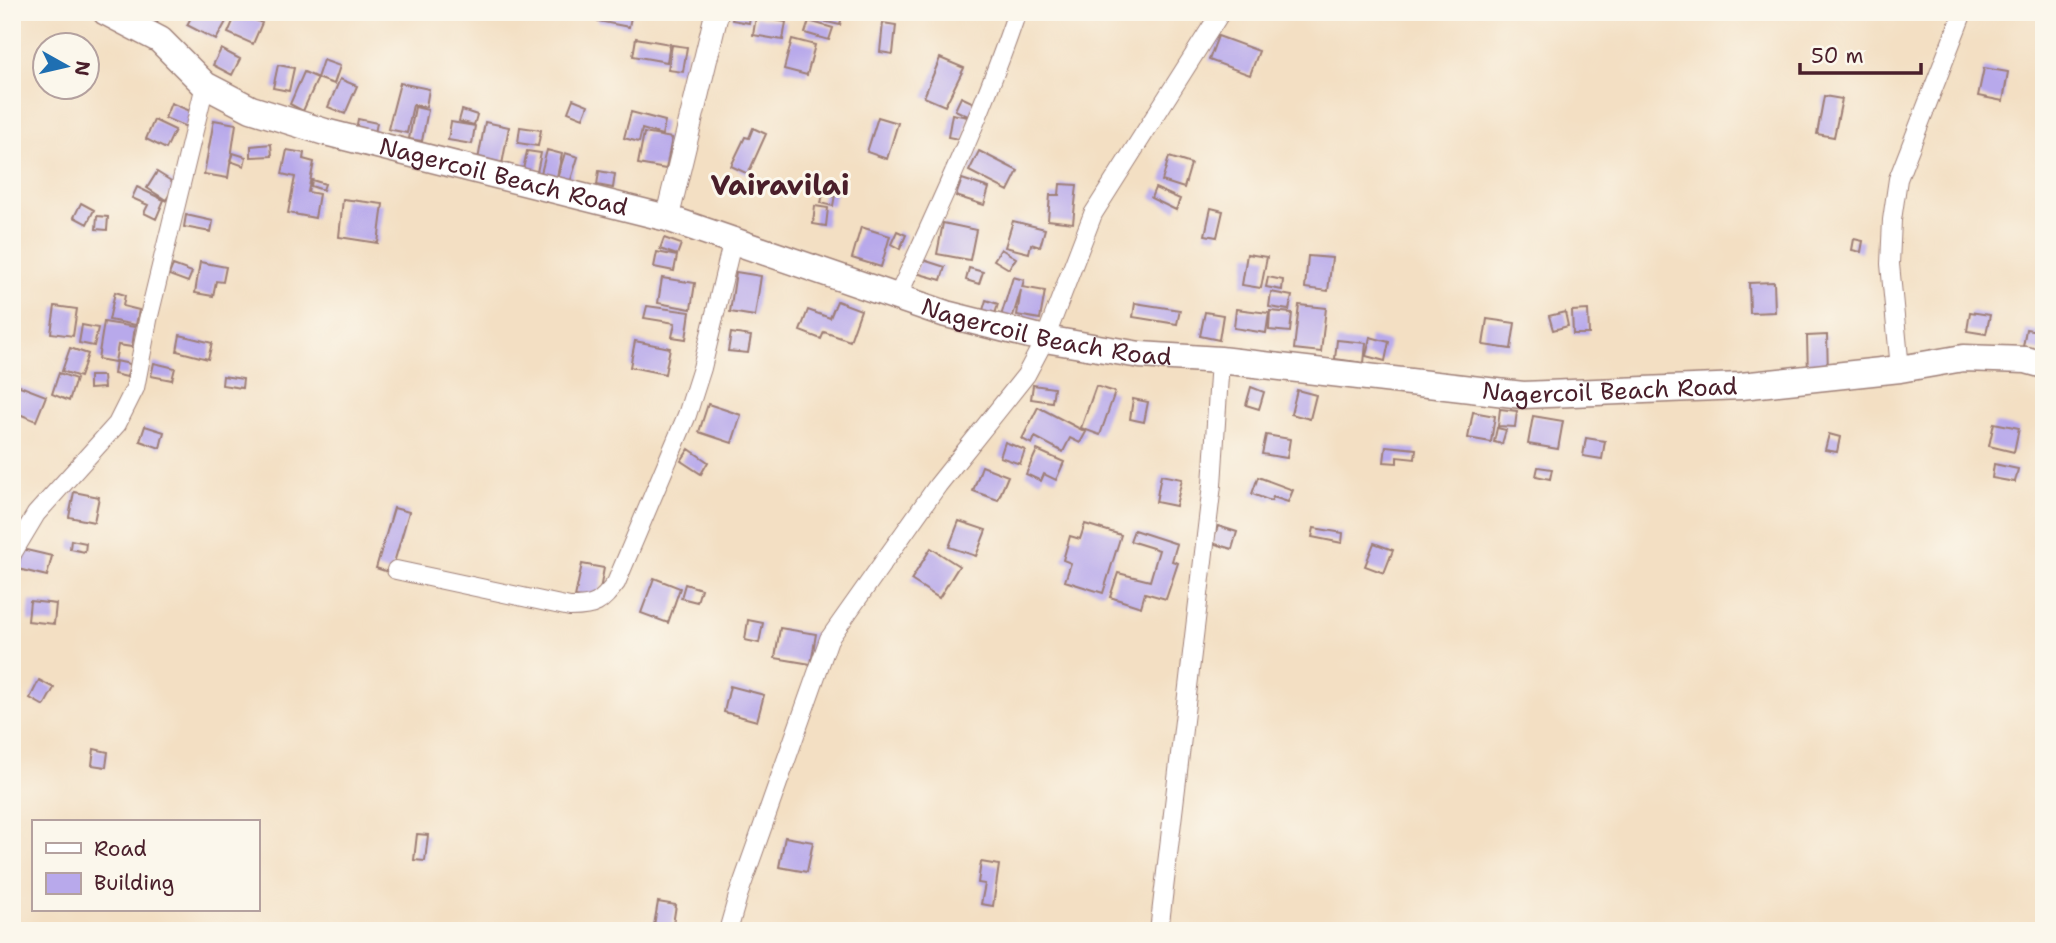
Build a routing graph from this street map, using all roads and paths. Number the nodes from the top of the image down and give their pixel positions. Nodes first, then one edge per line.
1 (106, 12) edge
2 (717, 12) edge
3 (1017, 12) edge
4 (1221, 12) edge
5 (1963, 12) edge
6 (205, 85) junction
7 (667, 218) junction
8 (733, 239) junction
9 (897, 298) junction
10 (1045, 340) junction
11 (1220, 360) junction
12 (2044, 365) edge
13 (1900, 369) junction
14 (12, 554) edge
15 (396, 570) dead end
16 (728, 931) edge
17 (1159, 931) edge

1 - 6 main road, Nagercoil Beach Road
2 - 7 street
3 - 9 street
4 - 10 street
5 - 13 street
6 - 7 main road, Nagercoil Beach Road
6 - 14 street
7 - 8 main road, Nagercoil Beach Road
8 - 9 main road, Nagercoil Beach Road
8 - 15 street
9 - 10 main road, Nagercoil Beach Road
10 - 11 main road, Nagercoil Beach Road
10 - 16 street
11 - 13 main road, Nagercoil Beach Road
11 - 17 street
12 - 13 main road, Nagercoil Beach Road

